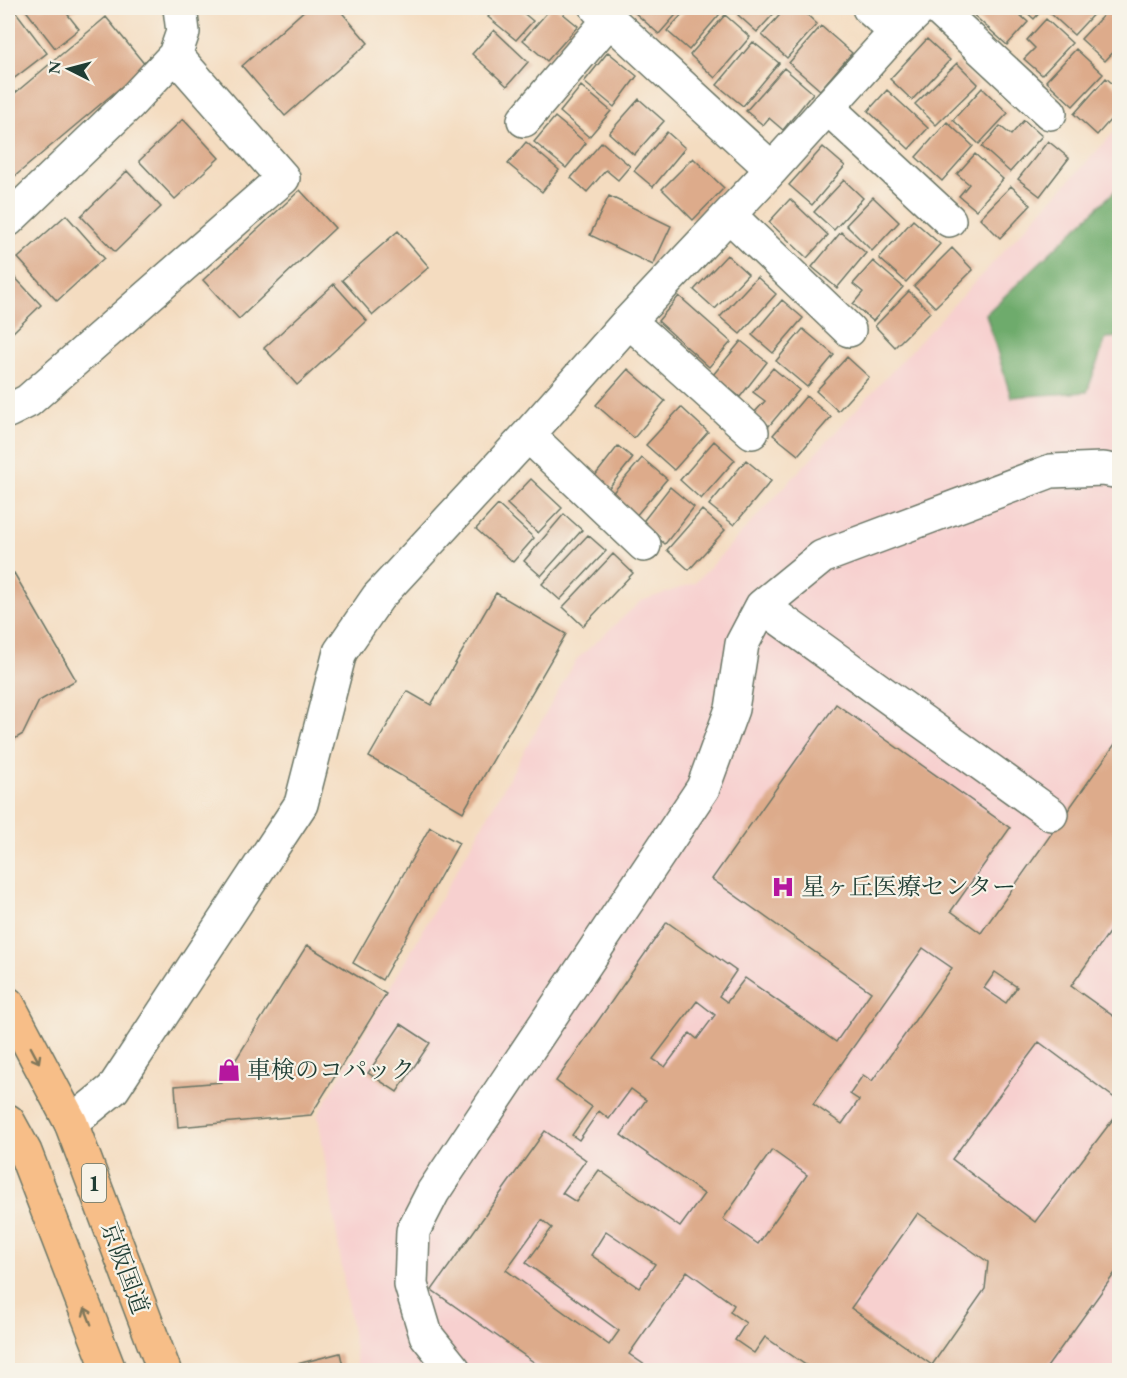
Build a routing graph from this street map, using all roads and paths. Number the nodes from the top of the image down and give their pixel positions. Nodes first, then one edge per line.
1 (180, 8) edge
2 (868, 8) edge
3 (921, 8) edge
4 (937, 8) edge
5 (603, 13) edge
6 (896, 32) junction
7 (175, 55) junction
8 (828, 108) junction
9 (1050, 113) dead end
10 (524, 120) dead end
11 (772, 170) junction
12 (729, 215) junction
13 (8, 220) edge
14 (949, 220) dead end
15 (629, 321) junction
16 (849, 330) dead end
17 (8, 411) edge
18 (752, 432) dead end
19 (528, 435) junction
20 (1119, 472) edge
21 (644, 545) dead end
22 (762, 606) junction
23 (1051, 814) dead end
24 (8, 1004) edge
25 (8, 1121) edge
26 (71, 1123) junction
27 (109, 1371) edge
28 (164, 1371) edge
29 (454, 1371) edge

1 - 7 street
2 - 6 street
3 - 6 street
4 - 9 street
5 - 10 street
5 - 11 street
6 - 8 street
7 - 13 street
7 - 17 street
8 - 11 street
8 - 14 street
11 - 12 street
12 - 15 street
12 - 16 street
15 - 18 street
15 - 19 street
19 - 21 street
19 - 26 street
20 - 22 street
22 - 23 street
22 - 29 street
24 -> 26 highway, 京阪国道 / 1
27 -> 25 highway, 1
26 - 28 highway, 京阪国道 / 1

